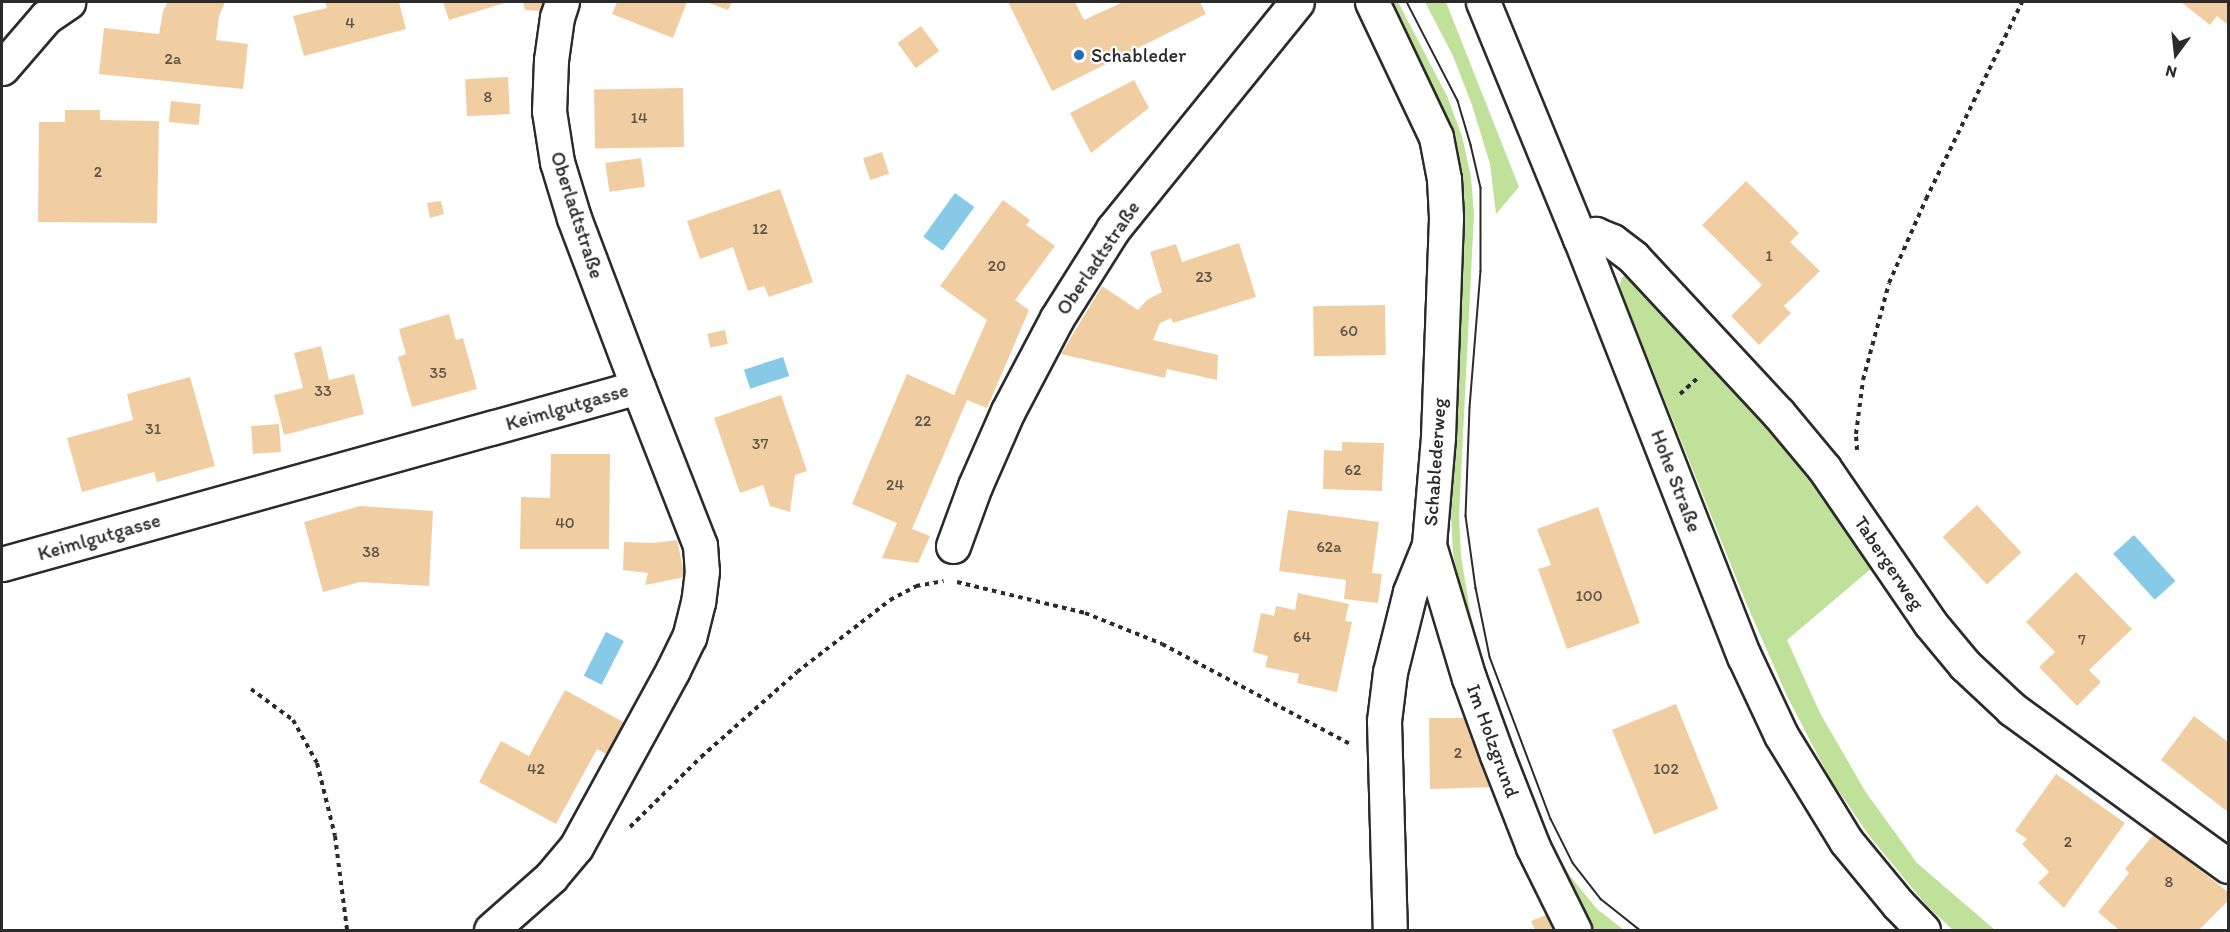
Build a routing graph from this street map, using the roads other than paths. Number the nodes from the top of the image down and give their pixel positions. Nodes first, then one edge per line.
1 (68, 2) edge
2 (562, 2) edge
3 (1297, 2) edge
4 (1371, 2) edge
5 (1483, 2) edge
6 (2, 68) edge
7 (1580, 238) junction
8 (638, 387) junction
9 (1430, 545) junction
10 (953, 546) dead end
11 (2, 564) edge
12 (2229, 866) edge
13 (491, 930) edge
14 (1390, 930) edge
15 (1574, 930) edge
16 (1923, 930) edge

1 - 6 street
2 - 8 street, Oberladtstraße
3 - 10 street, Oberladtstraße
4 - 9 street, Schablederweg
5 - 7 street, Hohe Straße
7 - 12 street, Tabergerweg
7 - 16 street, Hohe Straße
8 - 11 street, Keimlgutgasse
8 - 13 street, Keimlgutgasse
9 - 14 street, Schablederweg
9 - 15 street, Im Holzgrund

